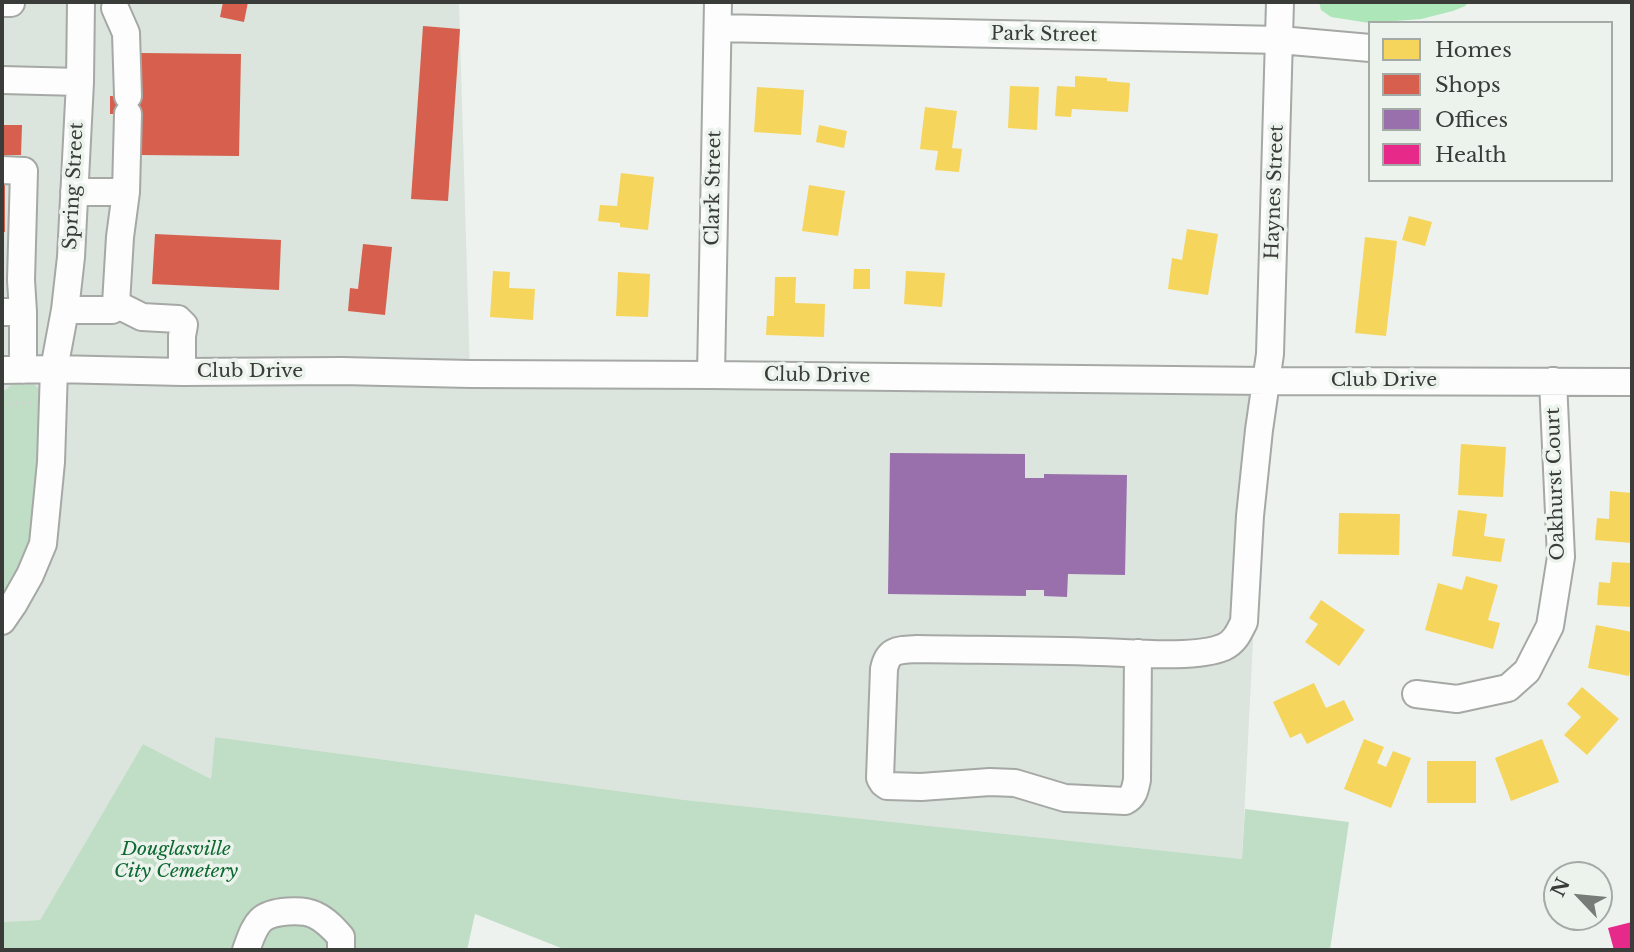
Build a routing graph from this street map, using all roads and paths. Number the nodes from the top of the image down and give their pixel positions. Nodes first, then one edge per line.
1 (11, 2) edge
2 (1280, 2) edge
3 (2, 3) edge
4 (80, 5) edge
5 (119, 5) edge
6 (718, 15) edge
7 (1280, 40) junction
8 (1368, 48) edge
9 (2, 80) edge
10 (80, 82) junction
11 (2, 170) edge
12 (74, 192) junction
13 (126, 192) junction
14 (116, 304) junction
15 (65, 310) junction
16 (13, 312) edge
17 (54, 369) junction
18 (12, 370) edge
19 (182, 372) junction
20 (711, 375) junction
21 (1553, 381) junction
22 (1266, 382) junction
23 (1632, 382) edge
24 (2, 403) edge
25 (38, 403) dead end
26 (2, 621) edge
27 (1138, 653) junction
28 (1416, 694) dead end
29 (246, 950) edge
30 (341, 950) edge

1 - 3 street
2 - 7 street, Haynes Street
4 - 5 street
4 - 10 street, Spring Street
5 - 13 street
6 - 7 street, Park Street
6 - 20 street, Clark Street
7 - 8 street, Park Street
7 - 22 street, Haynes Street
9 - 10 street
10 - 12 street, Spring Street
11 - 16 street
12 - 13 street
12 - 15 street, Spring Street
13 - 14 street
14 - 15 street
14 - 19 street
15 - 17 street, Spring Street
16 - 18 street
17 - 18 street, Club Drive
17 - 19 street, Club Drive
17 - 26 street, Spring Street
19 - 20 street, Club Drive
20 - 22 street, Club Drive
21 - 22 street, Club Drive
21 - 23 street, Club Drive
21 - 28 street, Oakhurst Court
22 - 27 street, Haynes Street
24 - 25 path
27 - 27 street, Haynes Street
29 - 30 street

